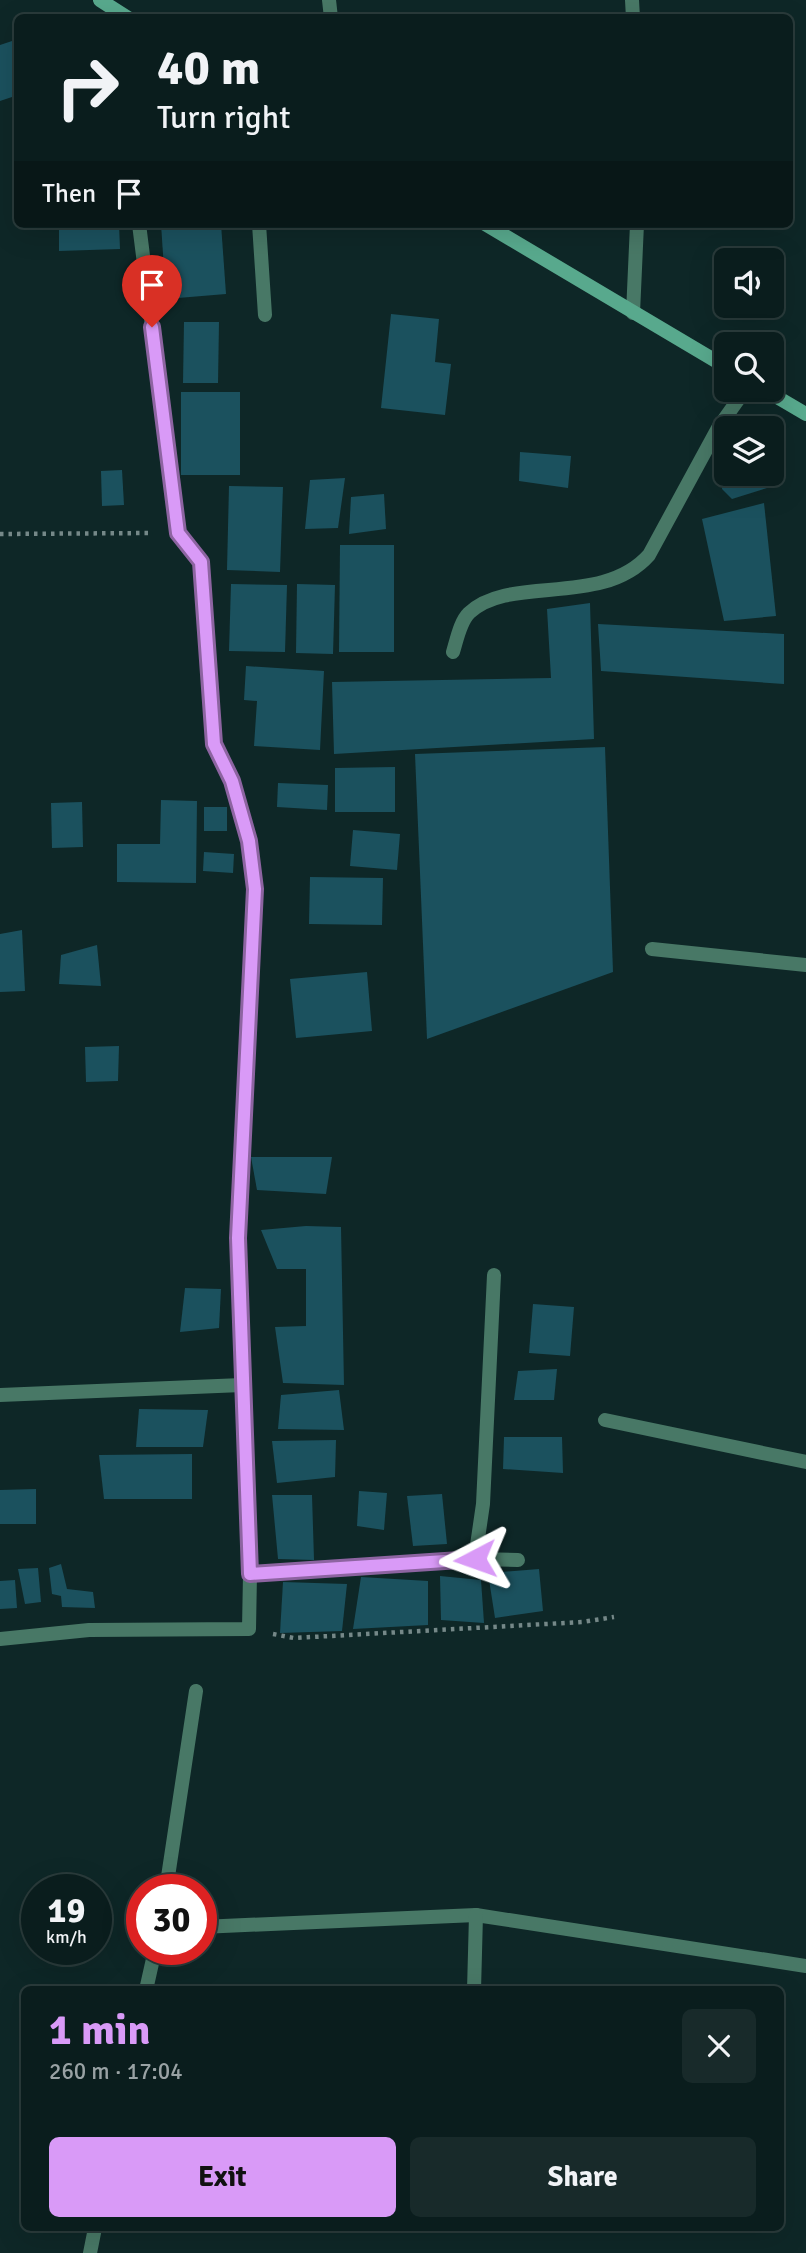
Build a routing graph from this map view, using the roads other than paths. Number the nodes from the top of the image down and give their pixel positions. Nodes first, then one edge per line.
1 (140, 228) edge
2 (259, 228) edge
3 (492, 228) edge
4 (638, 228) edge
5 (633, 313) junction
6 (265, 315) dead end
7 (714, 361) edge
8 (784, 401) edge
9 (736, 402) edge
10 (806, 414) edge
11 (453, 652) dead end
12 (652, 948) dead end
13 (806, 965) edge
14 (494, 1275) dead end
15 (242, 1385) junction
16 (0, 1395) edge
17 (605, 1420) dead end
18 (806, 1462) edge
19 (475, 1559) junction
20 (518, 1560) dead end
21 (250, 1574) junction
22 (0, 1639) edge
23 (196, 1691) dead end
24 (168, 1874) edge
25 (476, 1915) junction
26 (217, 1926) edge
27 (152, 1965) edge
28 (806, 1966) edge
29 (147, 1986) edge
30 (474, 1986) edge
31 (94, 2231) edge
32 (90, 2253) edge

1 - 15 street
2 - 6 street
3 - 5 main road
4 - 5 street
5 - 7 main road
8 - 10 main road
9 - 11 street
12 - 13 street
14 - 19 street
15 - 16 street
15 - 21 street
17 - 18 street
19 - 20 street
19 - 21 street
21 - 22 street
23 - 24 street
25 - 26 street
25 - 28 street
25 - 30 street
27 - 29 street
31 - 32 street

